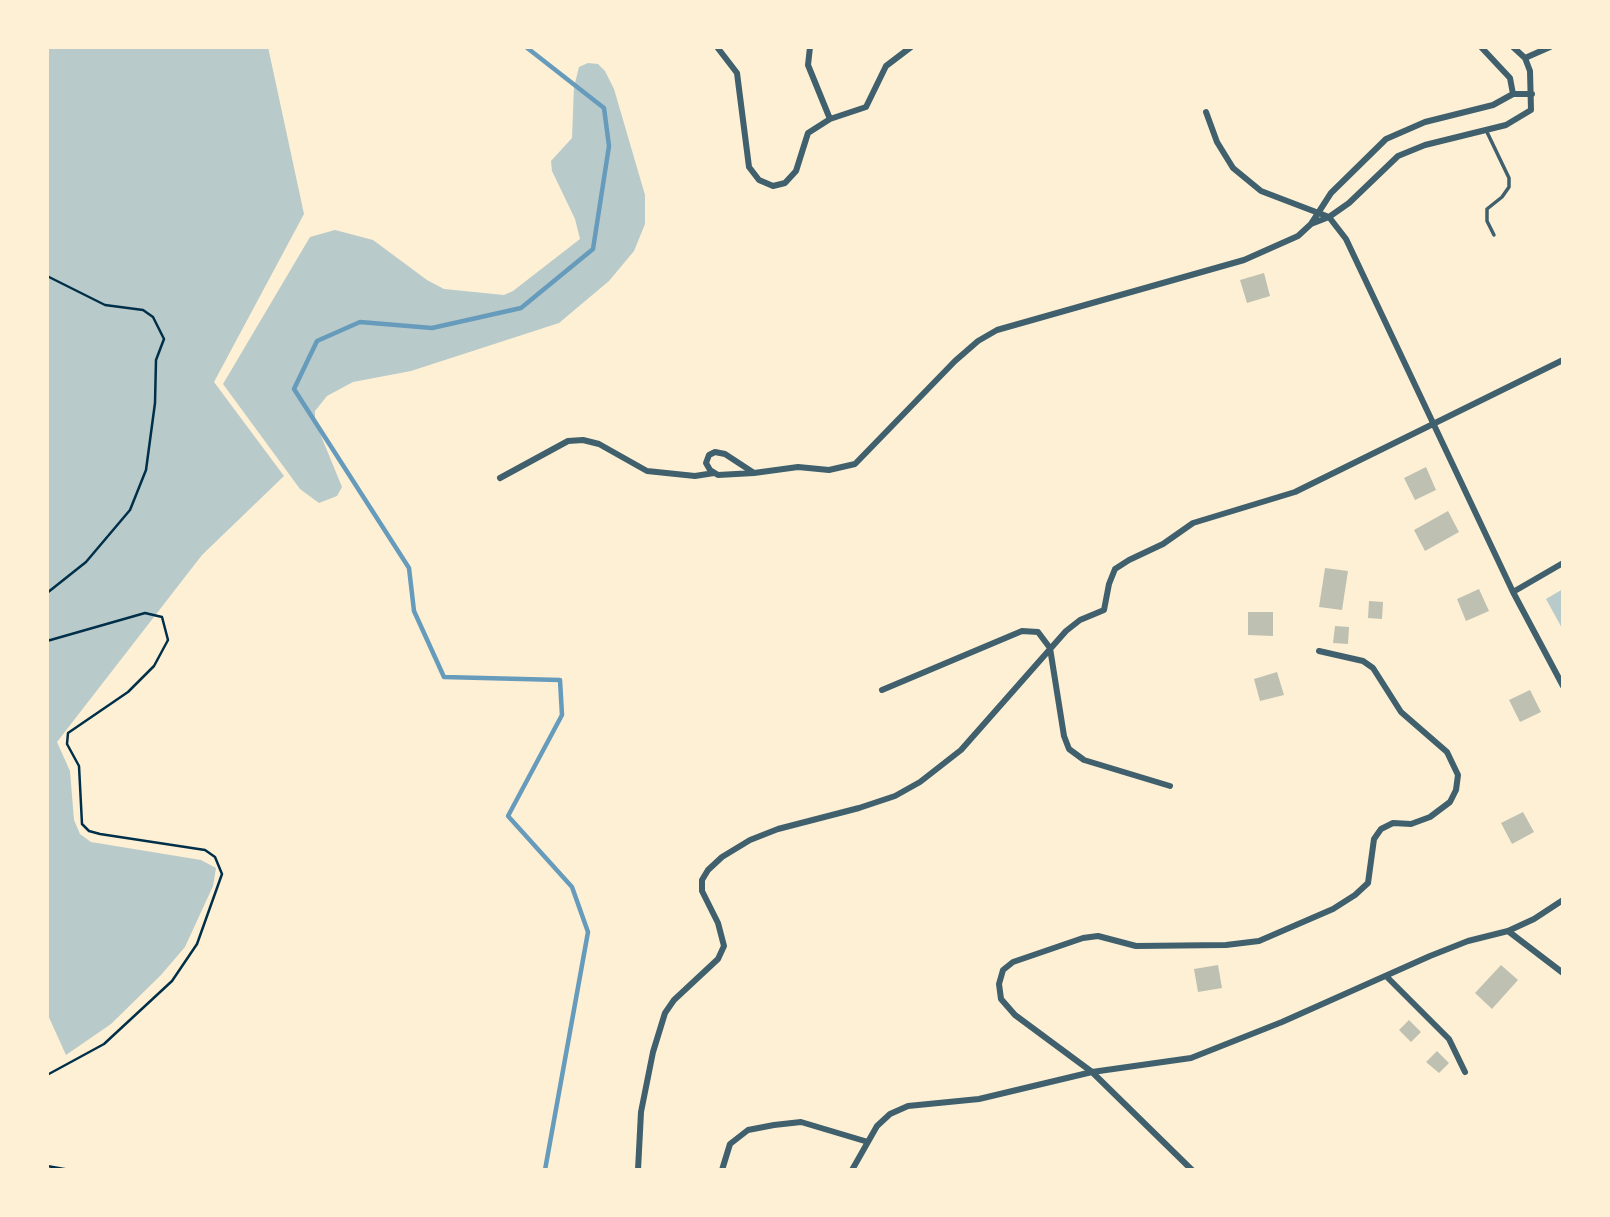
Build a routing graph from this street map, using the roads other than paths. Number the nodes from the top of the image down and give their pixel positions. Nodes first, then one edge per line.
1 (717, 47) edge
2 (810, 47) edge
3 (911, 47) edge
4 (1481, 47) edge
5 (1513, 47) edge
6 (1549, 47) edge
7 (1525, 58) junction
8 (1513, 94) junction
9 (1532, 94) junction
10 (1206, 112) dead end
11 (830, 119) junction
12 (1486, 130) junction
13 (1318, 212) junction
14 (1329, 217) junction
15 (1311, 224) junction
16 (1494, 235) dead end
17 (1563, 360) edge
18 (1433, 424) junction
19 (714, 473) junction
20 (754, 474) junction
21 (500, 478) dead end
22 (1563, 563) edge
23 (1513, 592) junction
24 (1050, 648) junction
25 (1319, 650) dead end
26 (1563, 686) edge
27 (882, 690) dead end
28 (1170, 786) dead end
29 (1563, 900) edge
30 (1508, 931) junction
31 (1563, 973) edge
32 (1387, 975) junction
33 (1092, 1072) junction
34 (1465, 1072) dead end
35 (868, 1142) junction
36 (638, 1170) edge
37 (722, 1170) edge
38 (852, 1170) edge
39 (1192, 1170) edge

1 - 11 street
2 - 11 street
3 - 11 street
4 - 8 street
5 - 7 street
6 - 7 street
7 - 9 street
8 - 9 street
8 - 13 street
9 - 12 street
10 - 13 street
12 - 14 street
12 - 16 lane
13 - 14 street
13 - 15 street
14 - 15 street
14 - 18 street
15 - 20 street
17 - 18 street
18 - 23 street
18 - 24 street
19 - 20 street
19 - 20 street
19 - 21 street
22 - 23 street
23 - 26 street
24 - 27 street
24 - 28 street
24 - 36 street
25 - 33 street
29 - 30 street
30 - 31 street
30 - 32 street
32 - 33 street
32 - 34 street
33 - 35 street
33 - 39 street
35 - 37 street
35 - 38 street

